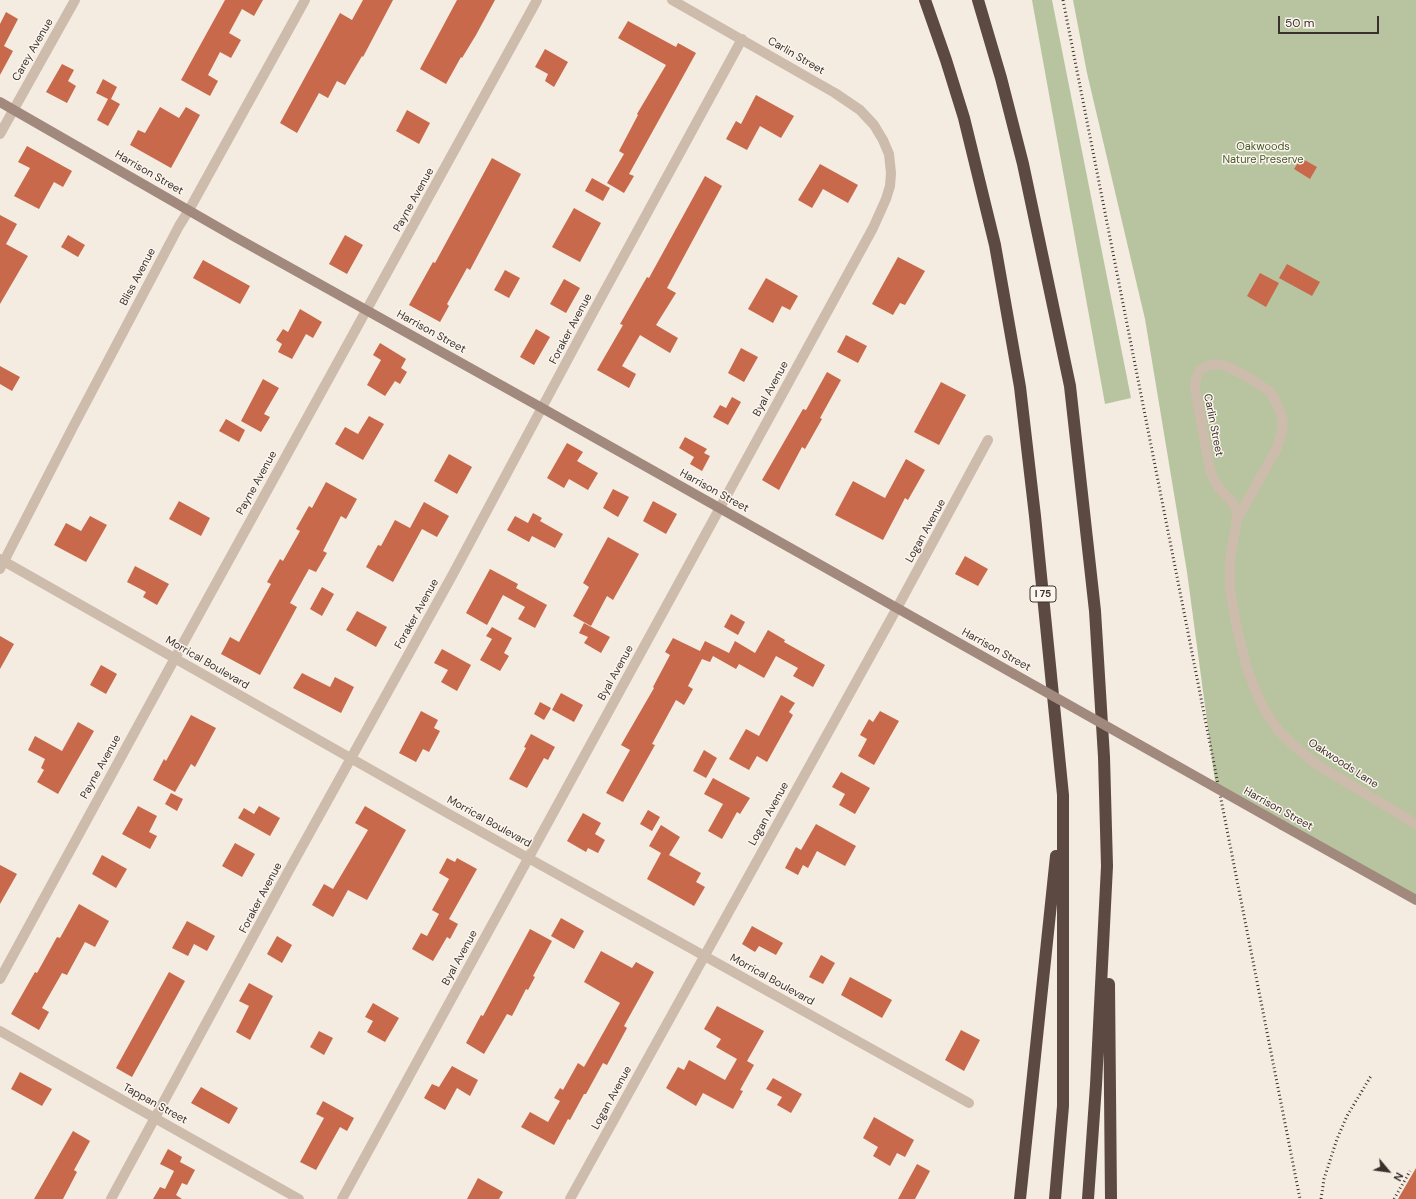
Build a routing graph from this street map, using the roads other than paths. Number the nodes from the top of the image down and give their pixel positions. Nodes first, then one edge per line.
1 (75, 0) edge
2 (305, 0) edge
3 (537, 0) edge
4 (672, 0) edge
5 (925, 0) edge
6 (978, 0) edge
7 (742, 39) junction
8 (0, 102) edge
9 (13, 109) junction
10 (0, 134) edge
11 (889, 154) joint
12 (189, 210) junction
13 (366, 310) junction
14 (542, 408) junction
15 (988, 440) dead end
16 (1218, 487) joint
17 (719, 508) junction
18 (1237, 519) junction
19 (1, 563) edge
20 (897, 608) junction
21 (175, 658) junction
22 (351, 758) junction
23 (1063, 795) junction
24 (1416, 824) edge
25 (529, 858) junction
26 (1107, 866) junction
27 (1416, 900) edge
28 (704, 956) junction
29 (0, 979) edge
30 (0, 1031) edge
31 (969, 1103) dead end
32 (155, 1118) junction
33 (111, 1199) edge
34 (299, 1199) edge
35 (342, 1199) edge
36 (570, 1199) edge
37 (1020, 1199) edge
38 (1055, 1199) edge
39 (1088, 1199) edge
40 (1111, 1199) edge

1 - 9 street, Carey Avenue
2 - 12 street, Bliss Avenue
3 - 13 street, Payne Avenue
4 - 7 street, Carlin Street
5 - 23 highway, I 75
6 - 26 highway
7 - 11 street, Carlin Street
7 - 14 street, Foraker Avenue
8 - 9 street, Harrison Street
9 - 10 street, Carey Avenue
9 - 12 street, Harrison Street
11 - 17 street, Byal Avenue
12 - 13 street, Harrison Street
12 - 19 street, Bliss Avenue
13 - 14 street, Harrison Street
13 - 21 street, Payne Avenue
14 - 17 street, Harrison Street
14 - 22 street, Foraker Avenue
15 - 20 street, Logan Avenue
16 - 18 street, Oakwoods Lane
16 - 18 street, Carlin Street
17 - 20 street, Harrison Street
17 - 25 street, Byal Avenue
18 - 24 street, Oakwoods Lane
19 - 21 street, Morrical Boulevard
20 - 27 street, Harrison Street, bridge
20 - 28 street, Logan Avenue
21 - 22 street, Morrical Boulevard
21 - 29 street, Payne Avenue
22 - 25 street, Morrical Boulevard
22 - 32 street, Foraker Avenue
23 - 37 highway
23 - 38 highway, I 75
25 - 28 street, Morrical Boulevard
25 - 35 street, Byal Avenue
26 - 39 highway
26 - 40 highway
28 - 31 street, Morrical Boulevard
28 - 36 street, Logan Avenue
30 - 32 street, Tappan Street
32 - 33 street, Foraker Avenue
32 - 34 street, Tappan Street

